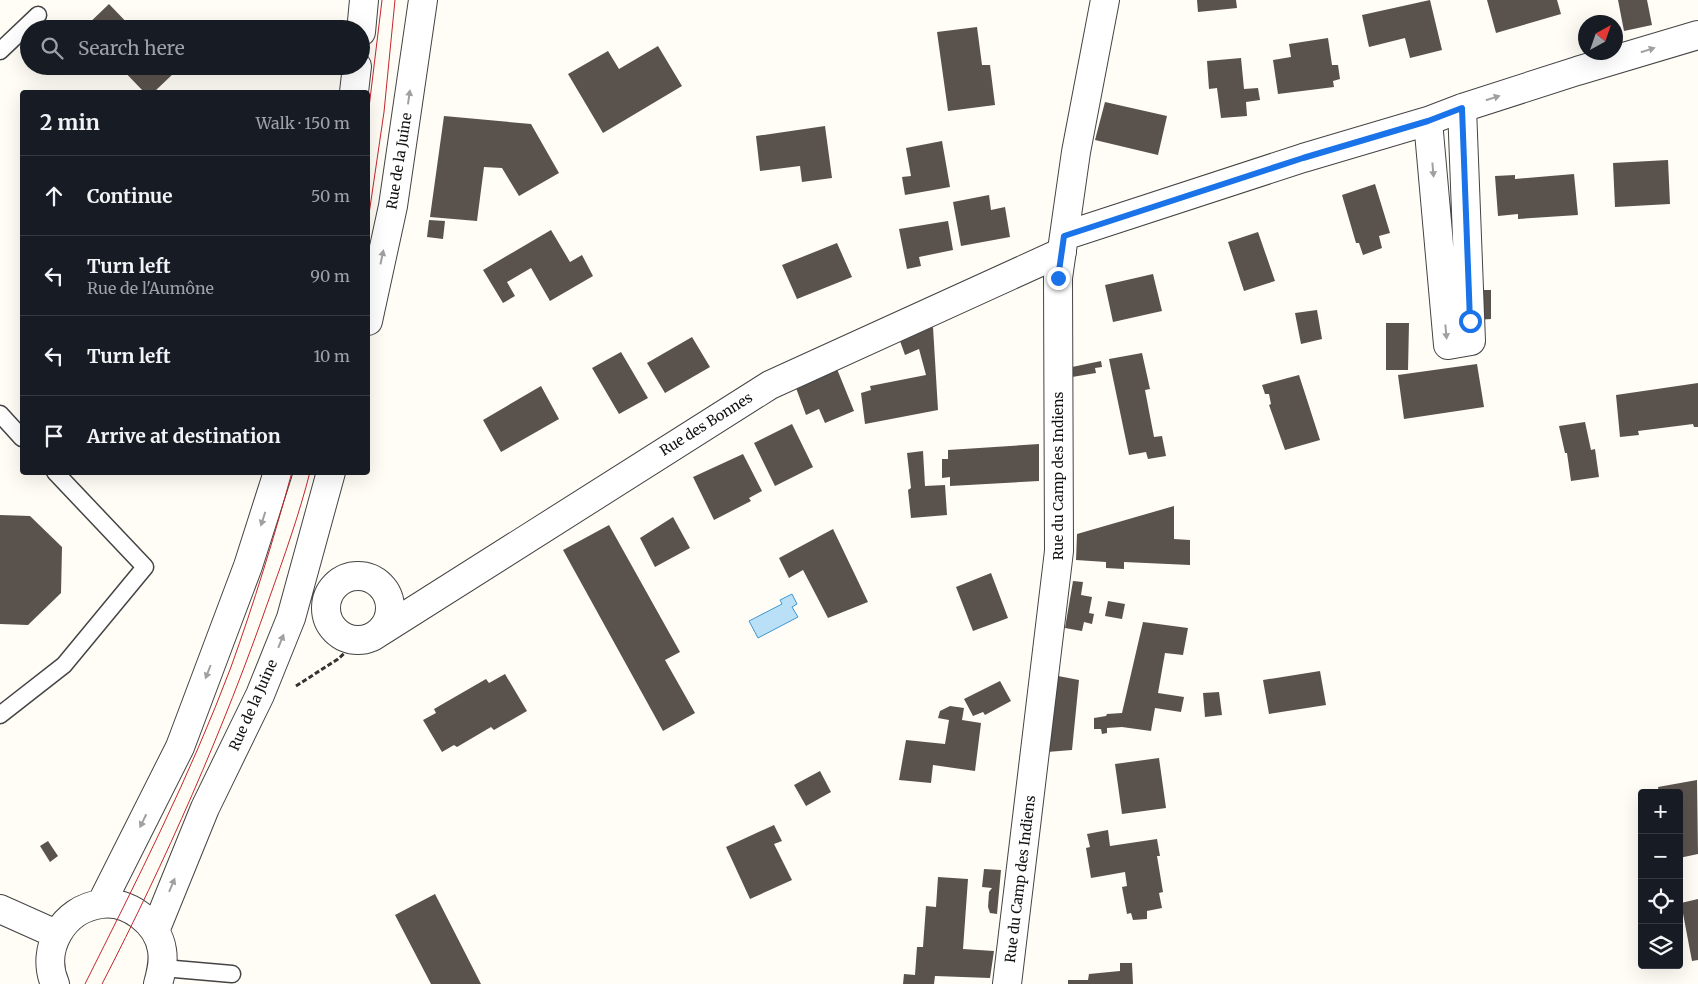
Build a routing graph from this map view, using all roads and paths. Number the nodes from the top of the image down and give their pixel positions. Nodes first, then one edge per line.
1 (364, 0) edge
2 (423, 0) edge
3 (1105, 0) edge
4 (38, 15) dead end
5 (33, 20) edge
6 (362, 20) edge
7 (20, 32) edge
8 (1698, 35) edge
9 (0, 51) edge
10 (356, 75) edge
11 (354, 90) edge
12 (1462, 108) junction
13 (1428, 121) junction
14 (1063, 244) junction
15 (370, 313) edge
16 (0, 414) edge
17 (20, 436) edge
18 (59, 475) edge
19 (277, 475) edge
20 (330, 475) edge
21 (366, 638) joint
22 (260, 695) junction
23 (0, 715) edge
24 (101, 904) junction
25 (0, 909) edge
26 (155, 931) junction
27 (56, 934) junction
28 (232, 974) dead end
29 (160, 976) edge
30 (54, 983) edge
31 (1007, 984) edge

1 - 6 street
15 -> 2 street, Rue de la Juine
3 - 14 street, Rue du Camp des Indiens
4 - 5 lane
7 - 9 lane
12 -> 8 street, Rue des Bonnes
10 - 11 street
12 - 13 street, Rue des Bonnes
13 -> 12 street
13 - 14 street, Rue des Bonnes
14 - 21 street, Rue des Bonnes
14 - 31 street, Rue du Camp des Indiens
16 - 17 lane
18 - 23 lane
19 -> 24 street
22 -> 20 street, Rue de la Juine
21 - 22 path
26 -> 22 street, Rue de la Juine
24 - 26 street
24 - 27 street
25 - 27 street
26 - 29 street
27 - 30 street
28 - 29 lane

